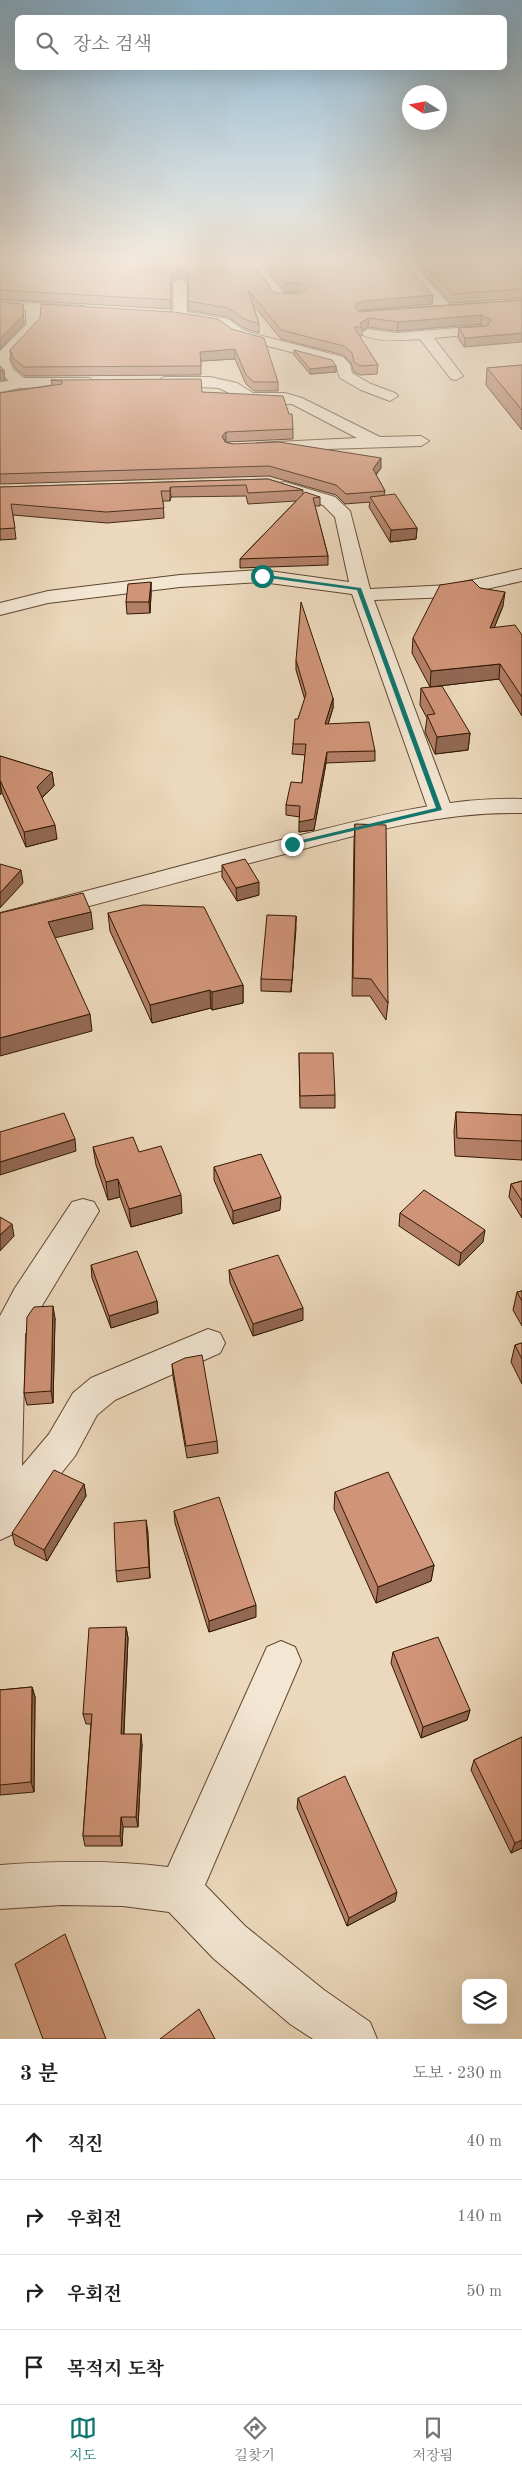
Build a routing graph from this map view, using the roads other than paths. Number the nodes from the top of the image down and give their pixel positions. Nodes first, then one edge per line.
1 (6, 354) edge
2 (316, 354) edge
3 (439, 354) edge
4 (456, 376) dead end
5 (150, 382) edge
6 (20, 383) junction
7 (104, 383) edge
8 (0, 387) edge
9 (390, 396) dead end
10 (377, 442) junction
11 (422, 442) dead end
12 (252, 447) edge
13 (269, 483) edge
14 (522, 575) edge
15 (361, 592) junction
16 (0, 609) edge
17 (522, 806) edge
18 (440, 809) junction
19 (0, 921) edge
20 (83, 1210) dead end
21 (208, 1343) dead end
22 (2, 1517) edge
23 (281, 1661) dead end
24 (0, 1886) edge
25 (180, 1891) junction
26 (353, 2039) edge

1 - 6 street
2 - 9 street
3 - 4 street
5 - 10 street
6 - 7 street
6 - 8 street
10 - 11 street
10 - 12 street
13 - 15 street
14 - 15 street
15 - 16 street
15 - 18 street
17 - 18 street
18 - 19 street
20 - 22 street
21 - 22 street
23 - 25 street
24 - 25 street
25 - 26 street

